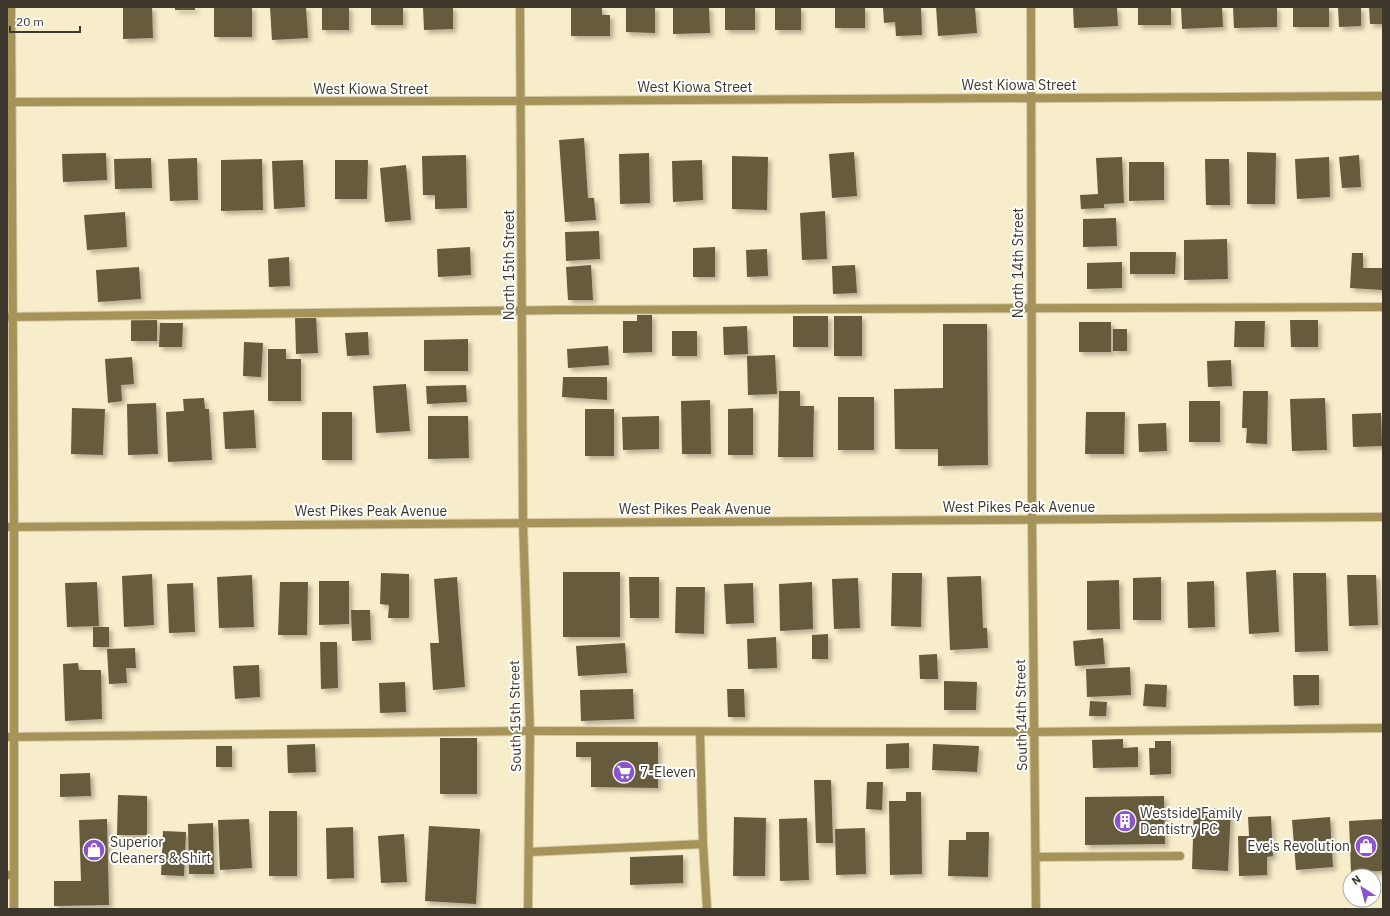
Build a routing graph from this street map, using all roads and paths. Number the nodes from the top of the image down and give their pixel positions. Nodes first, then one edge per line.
1 (11, 7) edge
2 (520, 7) edge
3 (1031, 7) edge
4 (1383, 96) edge
5 (1030, 98) junction
6 (521, 101) junction
7 (9, 102) edge
8 (1383, 307) edge
9 (1031, 309) junction
10 (522, 311) junction
11 (10, 317) edge
12 (1383, 517) edge
13 (1032, 520) junction
14 (523, 523) junction
15 (11, 526) edge
16 (1383, 728) edge
17 (530, 731) junction
18 (1034, 732) junction
19 (700, 733) junction
20 (10, 737) edge
21 (704, 844) junction
22 (529, 852) junction
23 (1180, 856) dead end
24 (1036, 857) junction
25 (10, 875) edge
26 (14, 909) edge
27 (528, 909) edge
28 (707, 909) edge
29 (1036, 909) edge

1 - 7 street
2 - 6 street, North 15th Street
3 - 5 street, North 14th Street
4 - 5 street, West Kiowa Street
5 - 6 street, West Kiowa Street
5 - 9 street, North 14th Street
6 - 7 street, West Kiowa Street
6 - 10 street, North 15th Street
7 - 11 street
8 - 9 street
9 - 10 street
9 - 13 street, North 14th Street
10 - 11 street
10 - 14 street, North 15th Street
11 - 15 street
12 - 13 street, West Pikes Peak Avenue
13 - 14 street, West Pikes Peak Avenue
13 - 18 street, South 14th Street
14 - 15 street, West Pikes Peak Avenue
14 - 17 street, South 15th Street
15 - 20 street
16 - 18 street
17 - 19 street
17 - 20 street
17 - 22 street, South 15th Street
18 - 19 street
18 - 24 street, South 14th Street
19 - 21 street
20 - 25 street
21 - 22 street
21 - 28 street
22 - 27 street, South 15th Street
23 - 24 street
24 - 29 street, South 14th Street
25 - 26 street

